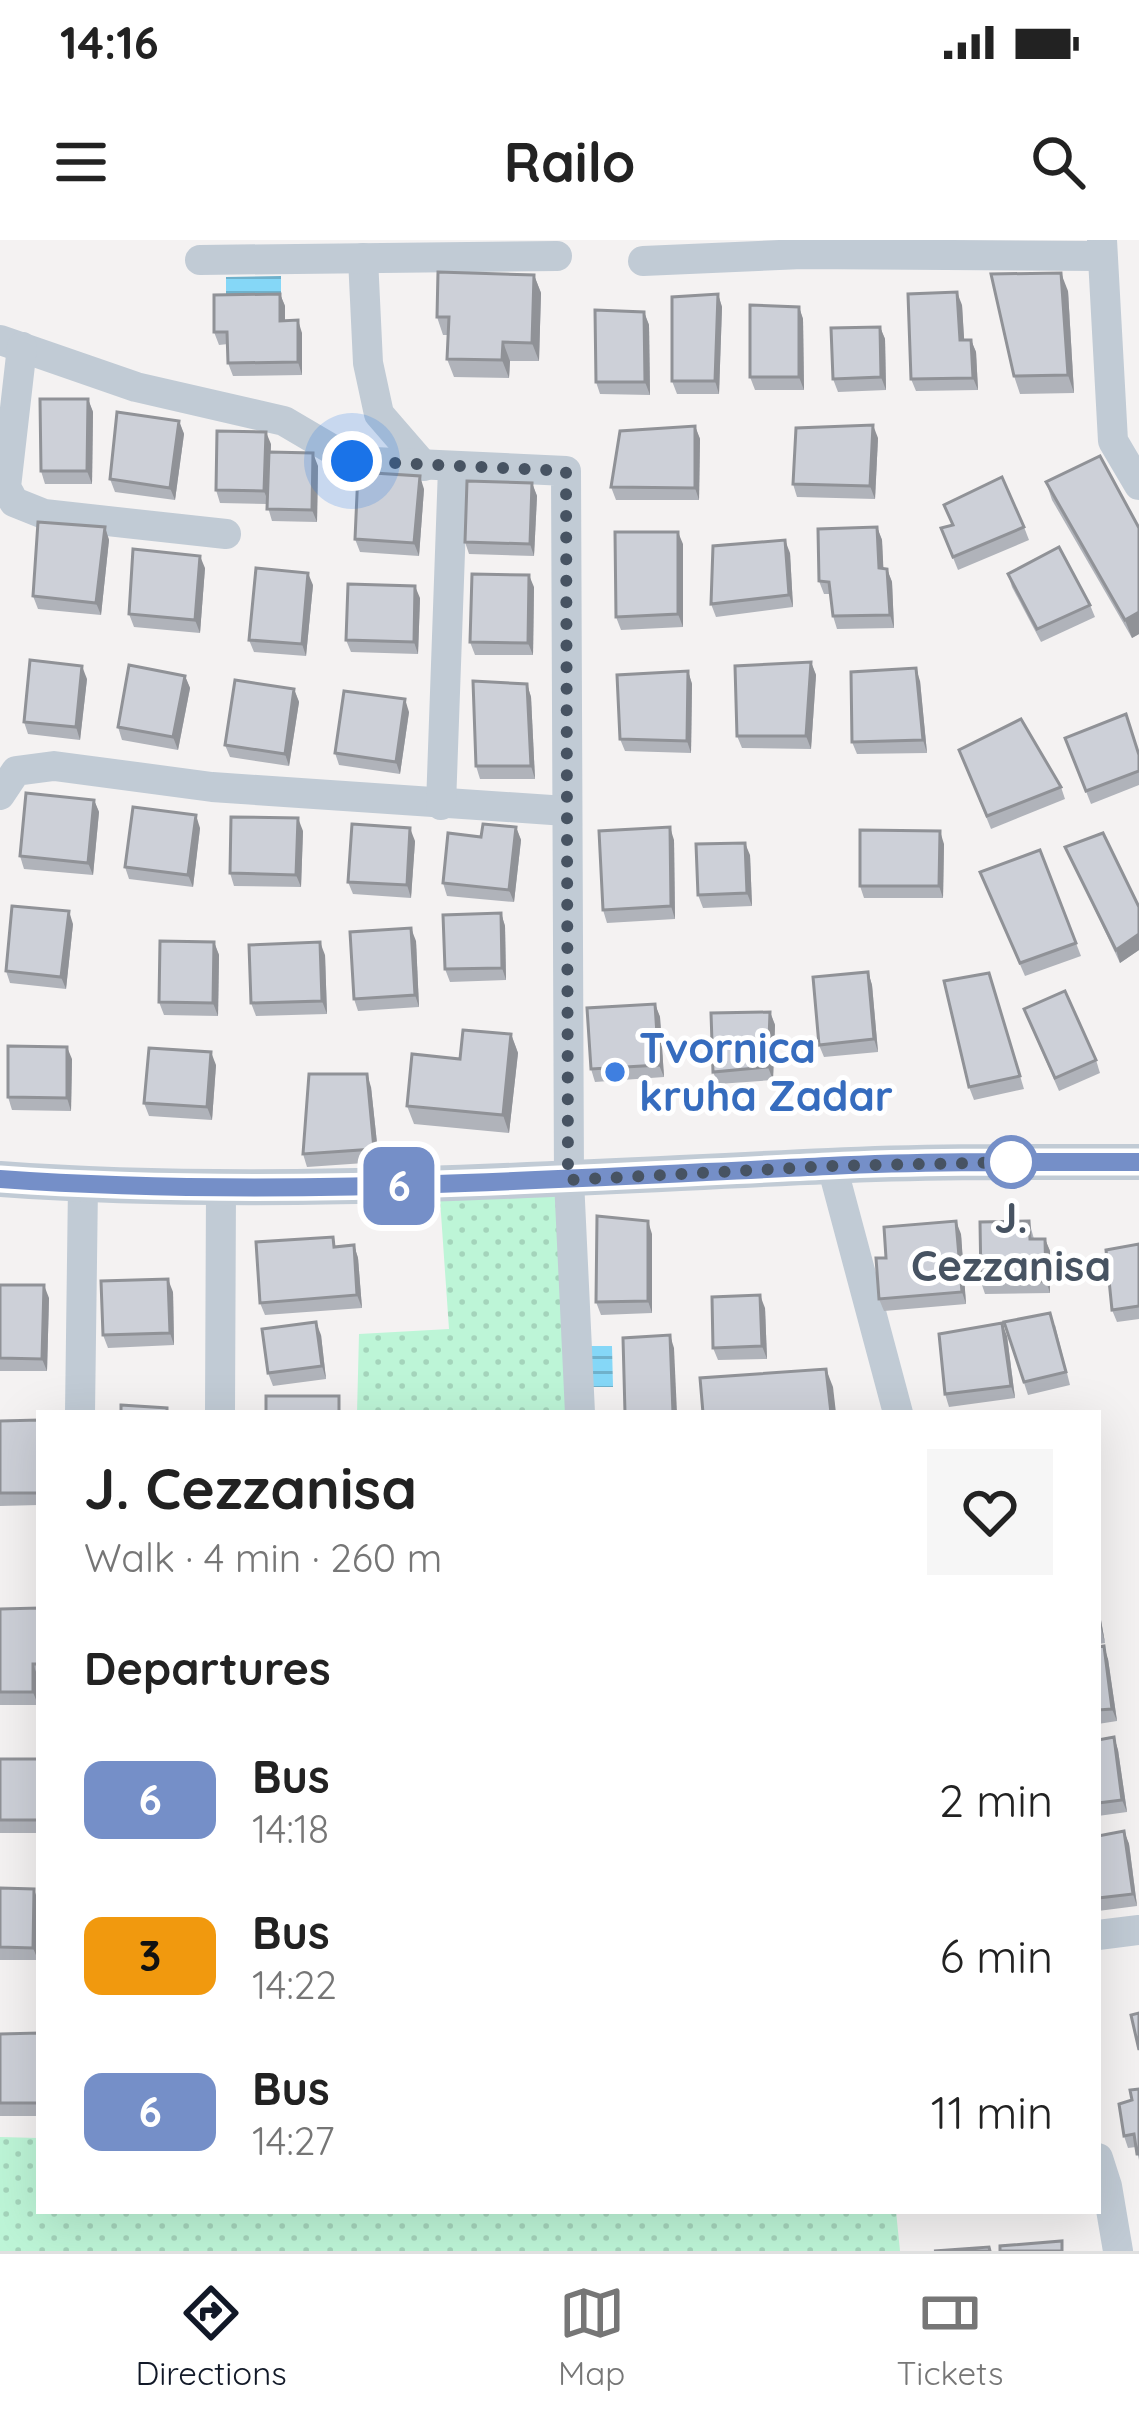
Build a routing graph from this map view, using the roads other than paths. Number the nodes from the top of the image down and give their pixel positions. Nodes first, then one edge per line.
1 (1101, 248) edge
2 (557, 256) dead end
3 (363, 258) junction
4 (200, 260) dead end
5 (643, 261) dead end
6 (11, 344) edge
7 (439, 467) junction
8 (1139, 485) edge
9 (226, 534) dead end
10 (0, 795) edge
11 (441, 805) junction
12 (566, 812) junction
13 (1139, 1162) edge
14 (832, 1166) junction
15 (0, 1179) edge
16 (568, 1180) junction
17 (83, 1185) junction
18 (221, 1188) junction
19 (80, 1410) edge
20 (220, 1410) edge
21 (580, 1410) edge
22 (897, 1410) edge
23 (1139, 1930) edge
24 (1101, 1935) edge
25 (1101, 2167) edge
26 (1118, 2251) edge

1 - 5 street
1 - 8 street
2 - 3 street
3 - 4 street
3 - 7 street
6 - 7 street
6 - 9 street
7 - 11 street
7 - 12 street
10 - 11 street
11 - 12 street
12 - 16 street
13 - 14 street
14 - 16 street
14 - 22 street
15 - 17 street
16 - 18 street
16 - 21 street
17 - 18 street
17 - 19 street
18 - 20 street
23 - 24 street
25 - 26 street

